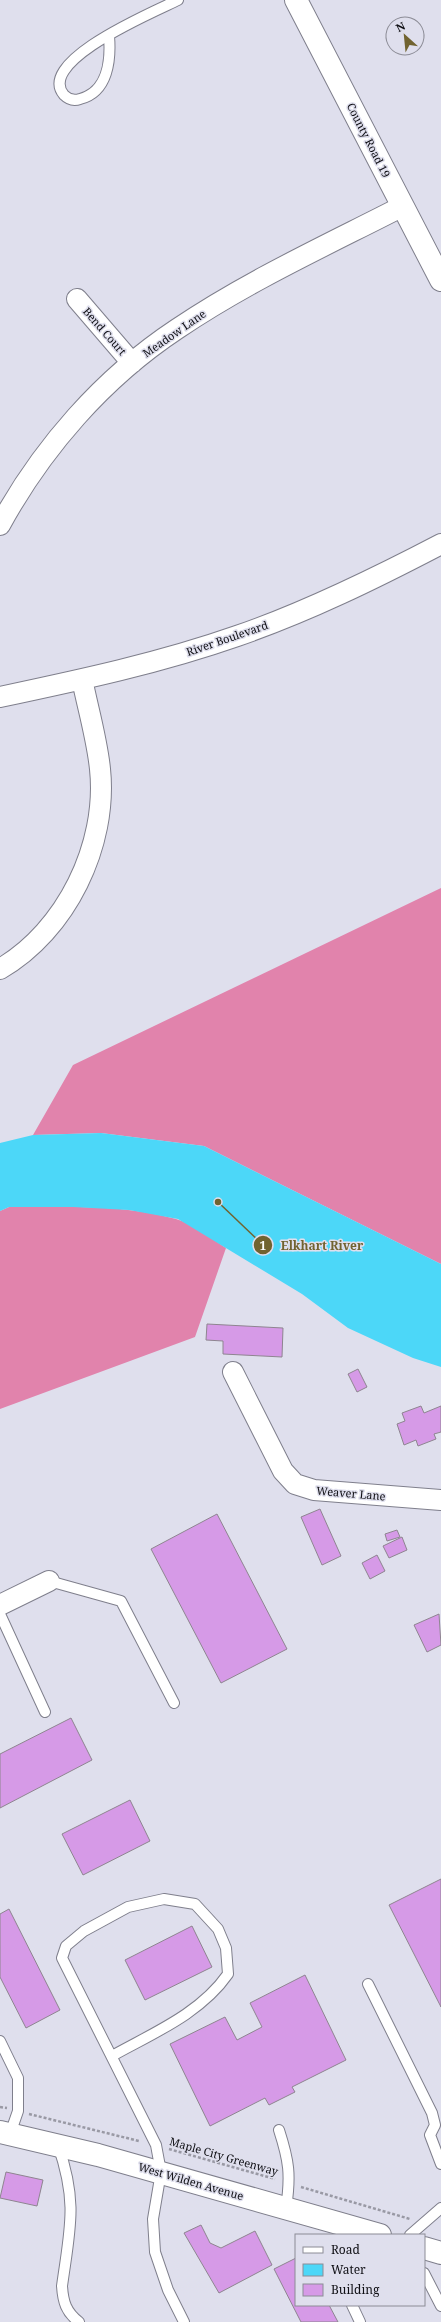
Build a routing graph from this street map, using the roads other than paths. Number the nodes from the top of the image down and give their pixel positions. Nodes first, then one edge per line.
1 (178, 0) edge
2 (296, 0) edge
3 (109, 36) junction
4 (403, 206) junction
5 (441, 280) edge
6 (77, 299) dead end
7 (132, 363) junction
8 (0, 525) edge
9 (441, 544) edge
10 (82, 679) junction
11 (0, 697) edge
12 (0, 970) edge
13 (233, 1372) dead end
14 (441, 1500) edge
15 (49, 1581) joint
16 (0, 1605) edge
17 (0, 1614) edge
18 (174, 1703) dead end
19 (45, 1712) dead end
20 (368, 1984) dead end
21 (0, 2041) edge
22 (112, 2056) junction
23 (279, 2130) dead end
24 (5, 2133) edge
25 (58, 2145) junction
26 (441, 2164) edge
27 (161, 2172) junction
28 (286, 2208) junction
29 (441, 2208) edge
30 (351, 2231) edge
31 (373, 2234) edge
32 (411, 2234) edge
33 (425, 2248) edge
34 (441, 2253) edge
35 (425, 2275) edge
36 (352, 2306) edge
37 (441, 2306) edge
38 (80, 2322) edge
39 (184, 2322) edge
40 (360, 2322) edge

1 - 3 lane
2 - 4 street, County Road 19
3 - 3 lane
4 - 5 street, County Road 19
4 - 7 street, Meadow Lane
6 - 7 street, Bend Court
7 - 8 street, Meadow Lane
9 - 10 street, River Boulevard
10 - 11 street, River Boulevard
10 - 12 street
13 - 14 street, Weaver Lane
15 - 16 street
15 - 18 lane
17 - 19 lane
20 - 26 lane
21 - 24 lane
22 - 22 lane
22 - 27 lane
23 - 28 lane
24 - 25 street, West Wilden Avenue
25 - 27 street, West Wilden Avenue
25 - 38 lane
27 - 28 street, West Wilden Avenue
27 - 39 lane
28 - 30 street, West Wilden Avenue
29 - 32 lane
30 - 31 street, West Wilden Avenue
33 - 34 street
35 - 37 lane
36 - 40 lane

